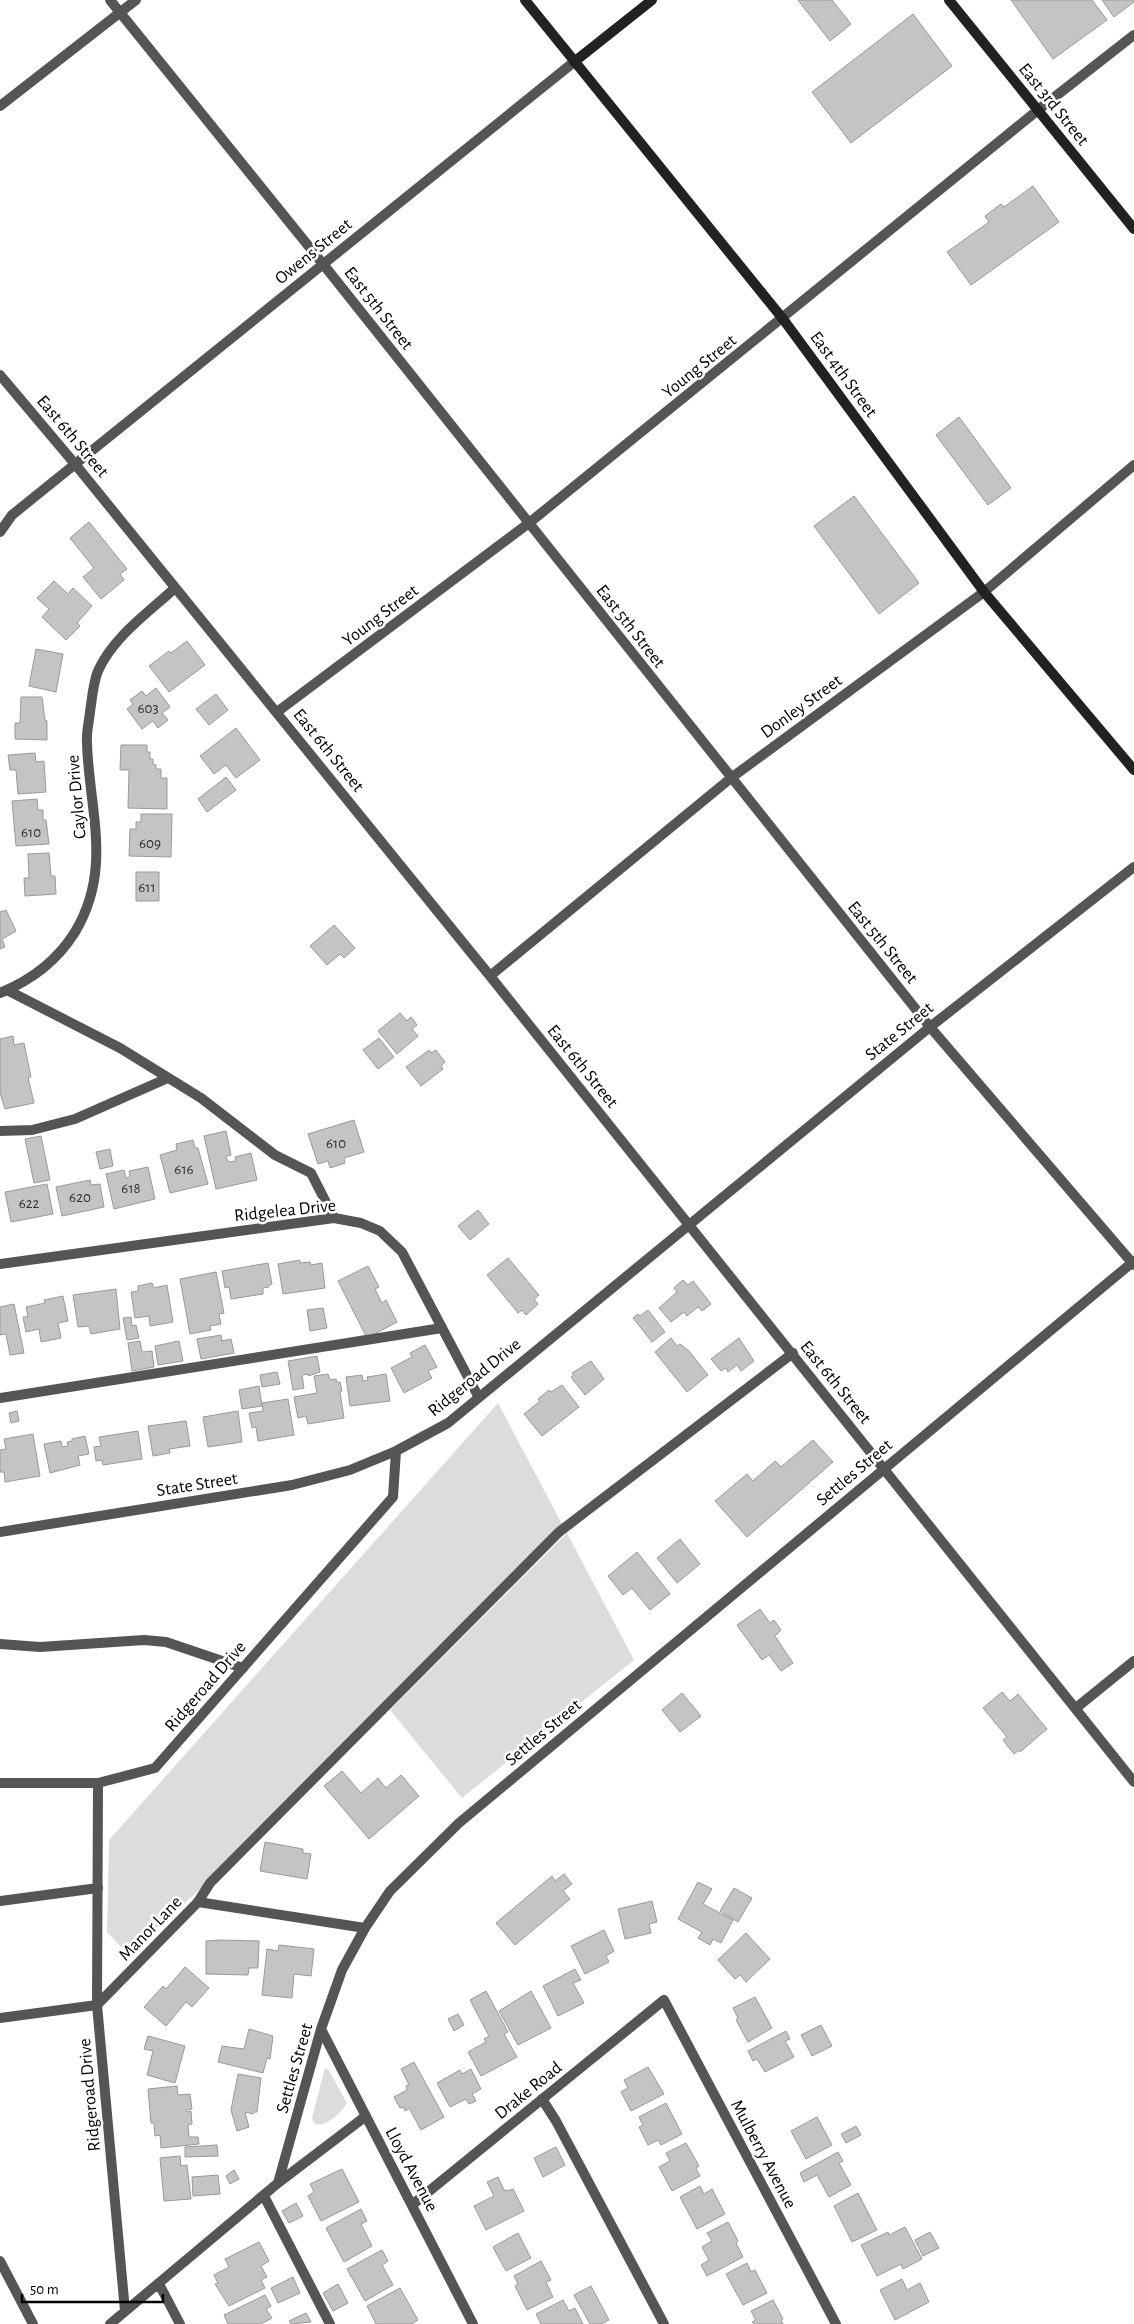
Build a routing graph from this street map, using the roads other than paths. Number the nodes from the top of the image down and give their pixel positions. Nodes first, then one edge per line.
1 (110, 0) edge
2 (136, 0) edge
3 (525, 0) edge
4 (652, 0) edge
5 (949, 0) edge
6 (120, 13) junction
7 (1134, 35) edge
8 (574, 62) junction
9 (0, 106) edge
10 (1038, 110) junction
11 (1134, 229) edge
12 (323, 264) junction
13 (783, 319) junction
14 (0, 375) edge
15 (75, 464) junction
16 (1134, 465) edge
17 (529, 524) junction
18 (0, 532) edge
19 (175, 588) junction
20 (984, 592) junction
21 (277, 712) junction
22 (1134, 770) edge
23 (731, 778) junction
24 (1134, 867) edge
25 (490, 976) junction
26 (4, 991) edge
27 (930, 1027) junction
28 (168, 1078) junction
29 (0, 1132) edge
30 (334, 1218) junction
31 (688, 1224) junction
32 (1133, 1263) edge
33 (0, 1264) edge
34 (442, 1328) junction
35 (793, 1354) junction
36 (478, 1396) junction
37 (0, 1398) edge
38 (396, 1452) junction
39 (884, 1467) junction
40 (0, 1532) edge
41 (0, 1644) edge
42 (1134, 1661) edge
43 (243, 1668) junction
44 (1076, 1708) junction
45 (1134, 1782) edge
46 (0, 1783) edge
47 (98, 1783) junction
48 (98, 1888) junction
49 (0, 1901) edge
50 (198, 1902) junction
51 (365, 1928) junction
52 (664, 2000) joint
53 (97, 2005) junction
54 (0, 2018) edge
55 (321, 2029) junction
56 (542, 2099) junction
57 (366, 2116) junction
58 (278, 2184) junction
59 (264, 2196) junction
60 (412, 2205) junction
61 (0, 2261) edge
62 (159, 2284) junction
63 (124, 2311) junction
64 (33, 2324) edge
65 (110, 2324) edge
66 (180, 2324) edge
67 (330, 2324) edge
68 (473, 2324) edge
69 (664, 2324) edge
70 (836, 2324) edge

1 - 6 street, East 5th Street
2 - 6 street
3 - 8 main road, East 4th Street
4 - 8 main road, Owens Street
5 - 10 main road, East 3rd Street
6 - 9 street
6 - 12 street, East 5th Street
7 - 10 street, Young Street
8 - 12 street, Owens Street
8 - 13 main road, East 4th Street
10 - 11 main road, East 3rd Street
10 - 13 street, Young Street
12 - 15 street, Owens Street
12 - 17 street, East 5th Street
13 - 17 street, Young Street
13 - 20 main road, East 4th Street
14 - 15 street, East 6th Street
15 - 18 street, Owens Street
15 - 19 street, East 6th Street
16 - 20 street, Donley Street
17 - 21 street, Young Street
17 - 23 street, East 5th Street
19 - 21 street, East 6th Street
19 - 26 street, Caylor Drive
20 - 22 main road, East 4th Street
20 - 23 street, Donley Street
21 - 25 street, East 6th Street
23 - 25 street, Donley Street
23 - 27 street, East 5th Street
24 - 27 street, State Street
25 - 31 street, East 6th Street
26 - 28 street
27 - 31 street, State Street
27 - 32 street, East 5th Street
28 - 29 street
28 - 30 street
30 - 33 street, Ridgelea Drive
30 - 34 street, Ridgelea Drive
31 - 35 street, East 6th Street
31 - 36 street, Ridgeroad Drive
32 - 39 street, Settles Street
34 - 36 street, Ridgelea Drive
34 - 37 street
35 - 39 street, East 6th Street
35 - 50 street
36 - 38 street, Ridgeroad Drive
38 - 40 street, State Street
38 - 43 street, Ridgeroad Drive
39 - 44 street, East 6th Street
39 - 51 street, Settles Street
41 - 43 street
42 - 44 street
43 - 47 street, Ridgeroad Drive
44 - 45 street, East 6th Street
46 - 47 street
47 - 48 street, Ridgeroad Drive
48 - 49 street
48 - 53 street, Ridgeroad Drive
50 - 51 street, Manor Lane
50 - 53 street, Manor Lane
51 - 55 street, Settles Street
52 - 56 street, Drake Road
52 - 70 street, Mulberry Avenue
53 - 54 street
53 - 63 street, Ridgeroad Drive
55 - 57 street, Lloyd Avenue
55 - 58 street, Settles Street
56 - 60 street, Drake Road
56 - 69 street
57 - 58 street
57 - 60 street, Lloyd Avenue
58 - 59 street
59 - 62 street
59 - 67 street
60 - 68 street, Lloyd Avenue
61 - 64 street
62 - 63 street
62 - 66 street
63 - 65 street

